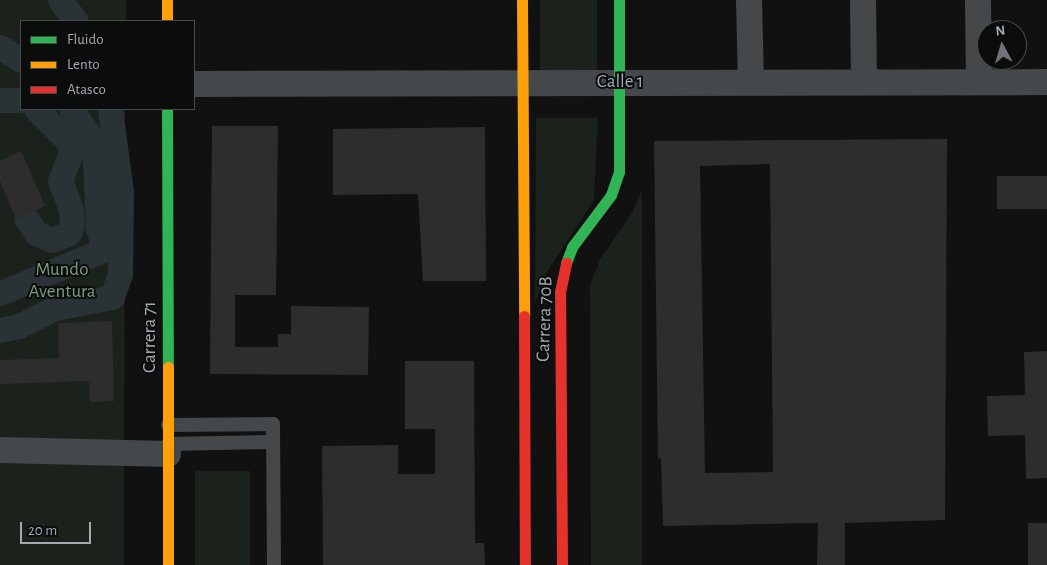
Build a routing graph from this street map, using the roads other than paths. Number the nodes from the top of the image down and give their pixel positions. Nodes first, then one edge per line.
1 (167, 0) edge
2 (522, 0) edge
3 (619, 0) edge
4 (750, 0) edge
5 (863, 0) edge
6 (978, 0) edge
7 (167, 20) edge
8 (619, 82) junction
9 (751, 82) junction
10 (864, 82) junction
11 (980, 82) junction
12 (1047, 82) edge
13 (523, 83) junction
14 (195, 84) edge
15 (167, 110) edge
16 (168, 425) junction
17 (273, 442) junction
18 (168, 449) junction
19 (0, 450) edge
20 (168, 565) edge
21 (274, 565) edge
22 (525, 565) edge
23 (562, 565) edge

1 - 7 street
2 - 13 street, Carrera 70B
3 - 8 street, Carrera 70B
4 - 9 street
5 - 10 street
6 - 11 street
8 - 9 street, Calle 1
8 - 13 street, Calle 1
8 - 23 street, Carrera 70B
9 - 10 street, Calle 1
10 - 11 street, Calle 1
11 - 12 street, Calle 1
13 - 14 street, Calle 1
13 - 22 street, Carrera 70B
15 - 16 street, Carrera 71
16 - 17 lane
16 - 18 street, Carrera 71
17 - 18 lane
17 - 21 lane
18 - 19 street
18 - 20 street, Carrera 71

